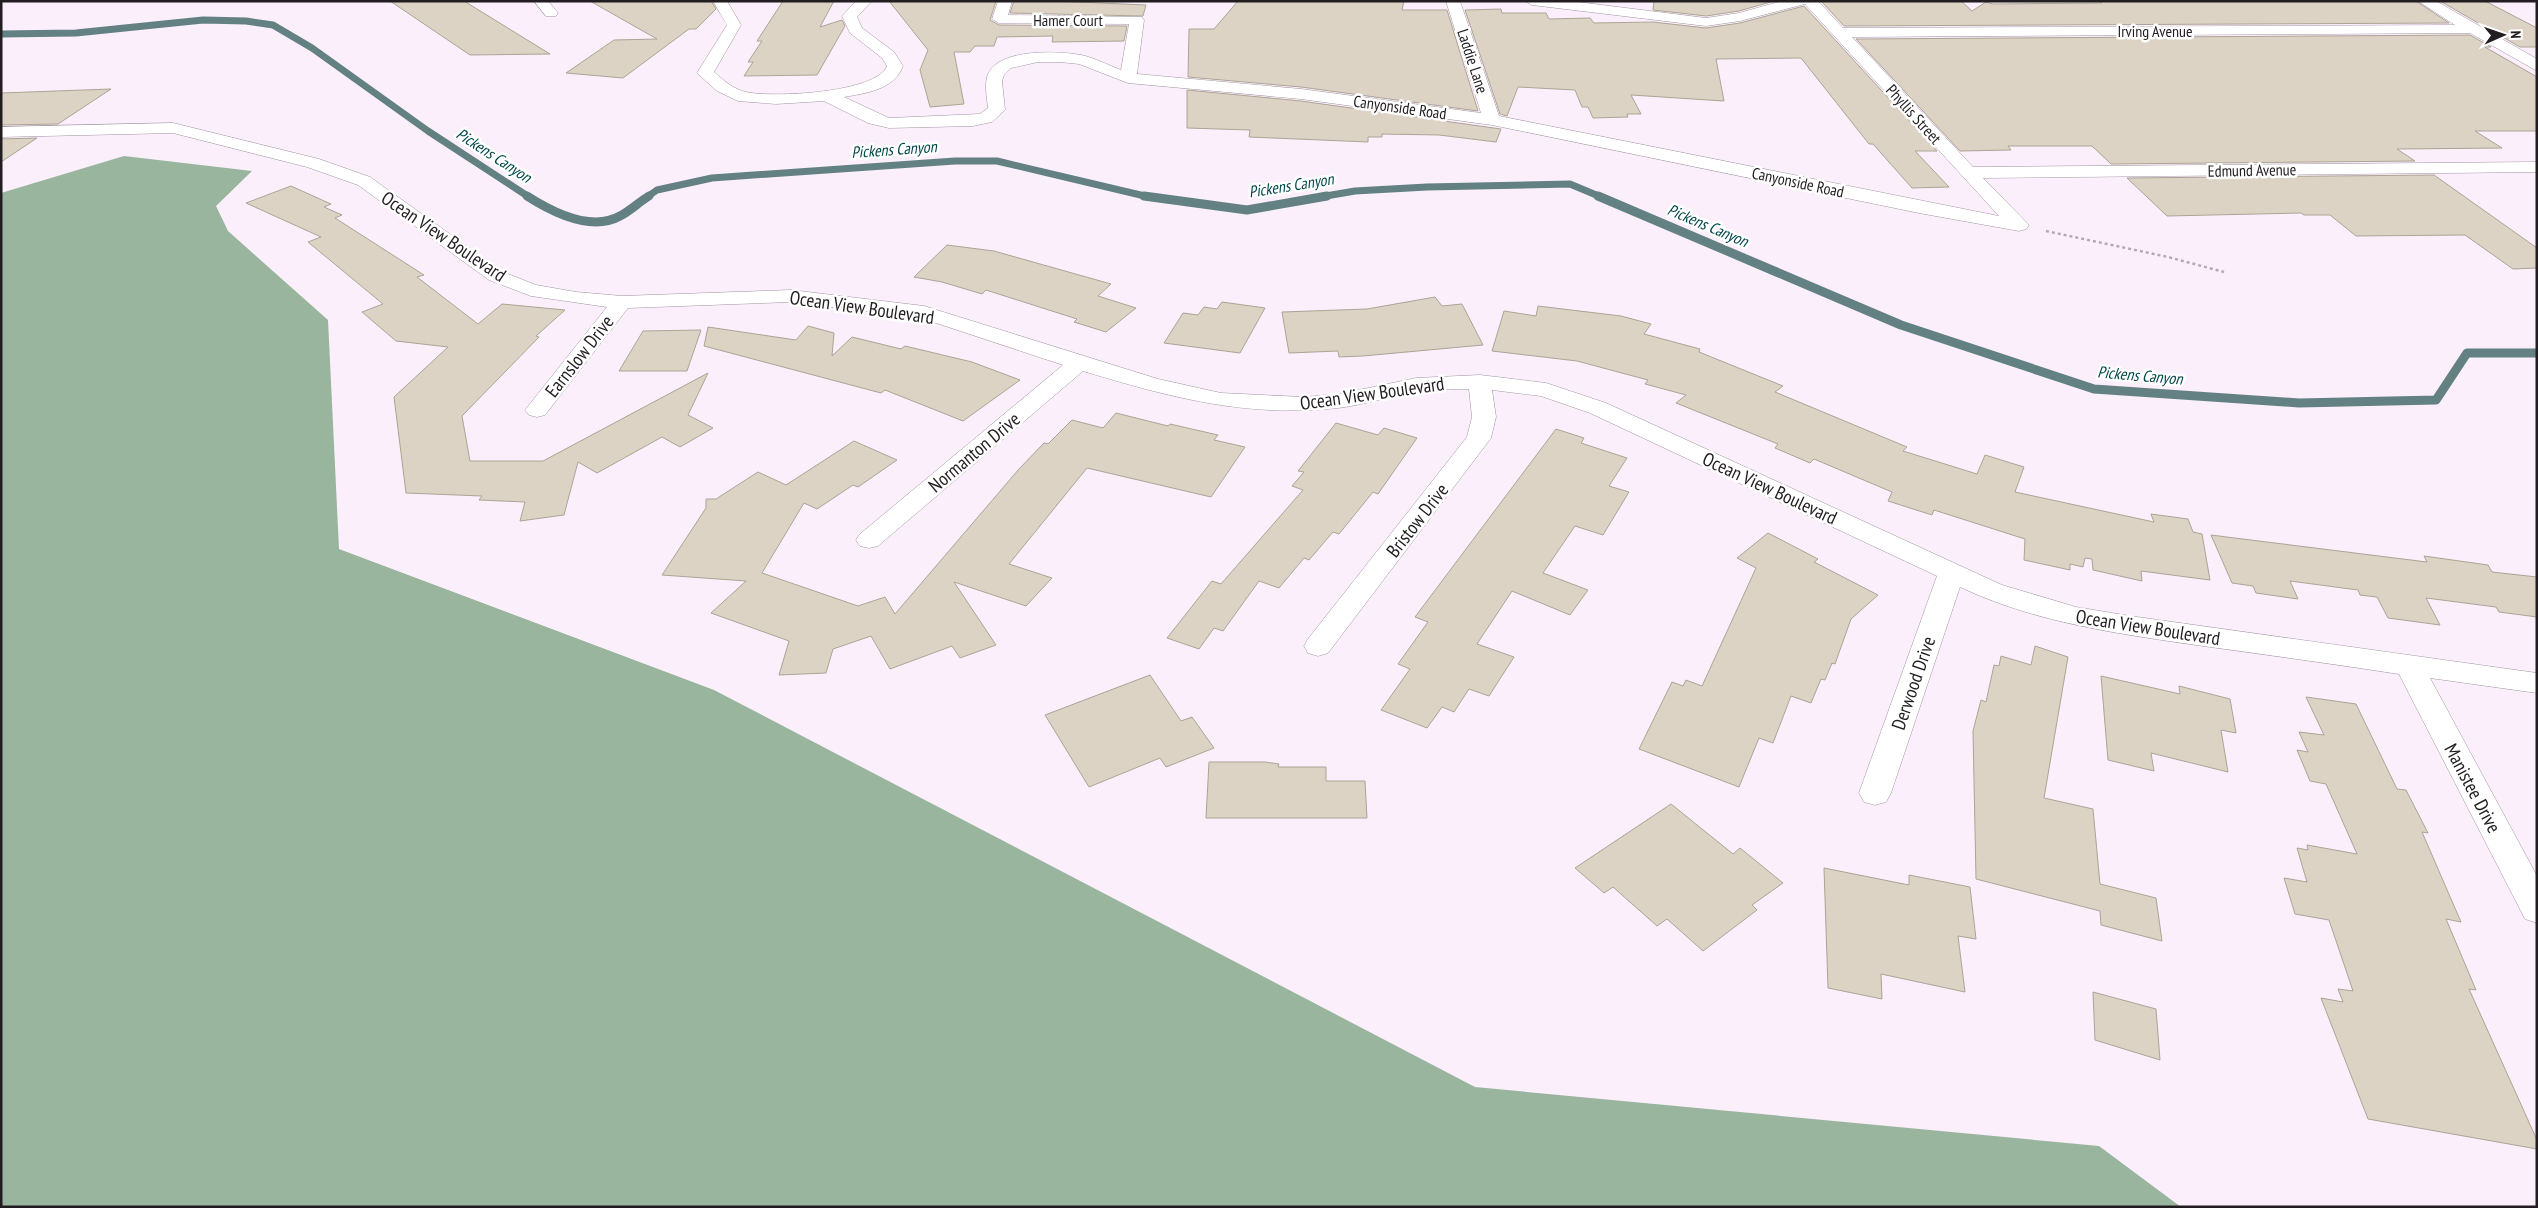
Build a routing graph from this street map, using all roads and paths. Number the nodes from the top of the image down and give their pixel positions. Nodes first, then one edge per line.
1 (720, 1) edge
2 (865, 1) edge
3 (1005, 1) edge
4 (1454, 1) edge
5 (1532, 1) edge
6 (1800, 1) edge
7 (1810, 1) edge
8 (2424, 1) edge
9 (2470, 29) junction
10 (1840, 33) junction
11 (2537, 66) edge
12 (1128, 78) junction
13 (828, 96) junction
14 (1492, 120) junction
15 (1, 132) edge
16 (2537, 167) edge
17 (1968, 173) junction
18 (2018, 225) junction
19 (2224, 272) dead end
20 (622, 302) junction
21 (1079, 363) junction
22 (1480, 382) junction
23 (537, 410) dead end
24 (870, 540) dead end
25 (1951, 573) junction
26 (1318, 646) dead end
27 (2410, 667) junction
28 (2537, 683) edge
29 (1875, 793) dead end
30 (2537, 909) edge

1 - 13 street
2 - 13 street
3 - 12 street, Hamer Court
4 - 14 street, Laddie Lane
5 - 6 street
7 - 10 street, Phyllis Street
8 - 9 street
9 - 10 street, Irving Avenue
9 - 11 street
10 - 17 street, Phyllis Street
12 - 13 street, Canyonside Road
12 - 14 street, Canyonside Road
14 - 18 street, Canyonside Road
15 - 20 street, Ocean View Boulevard
16 - 17 street, Edmund Avenue
17 - 18 street, Phyllis Street
18 - 19 path
20 - 21 street, Ocean View Boulevard
20 - 23 street, Earnslow Drive
21 - 22 street, Ocean View Boulevard
21 - 24 street, Normanton Drive
22 - 25 street, Ocean View Boulevard
22 - 26 street, Bristow Drive
25 - 27 street, Ocean View Boulevard
25 - 29 street, Derwood Drive
27 - 28 street, Ocean View Boulevard
27 - 30 street, Manistee Drive

